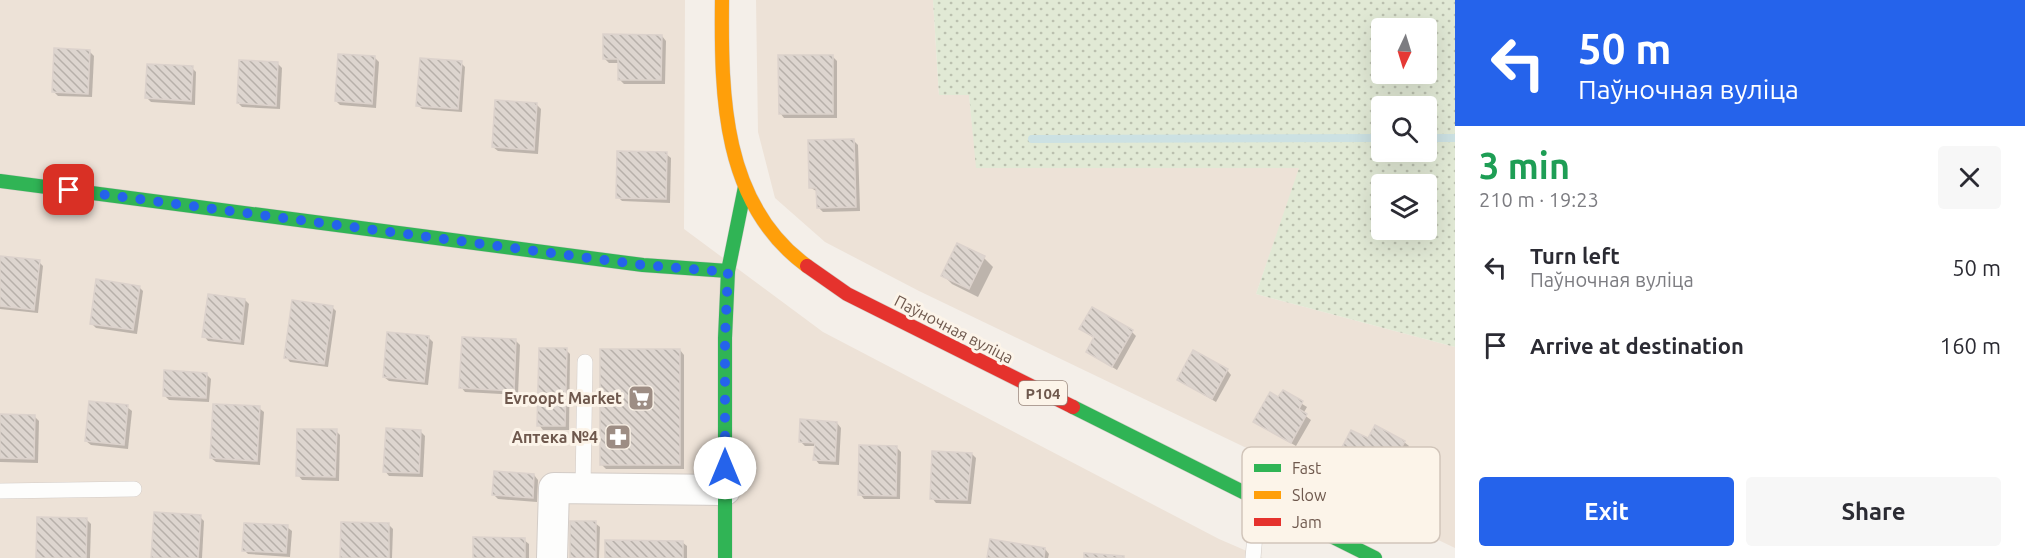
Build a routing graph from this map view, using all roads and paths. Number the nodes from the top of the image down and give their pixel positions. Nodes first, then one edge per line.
1 (722, 0) edge
2 (0, 182) edge
3 (745, 187) junction
4 (728, 272) junction
5 (585, 362) dead end
6 (135, 489) dead end
7 (583, 489) junction
8 (725, 490) junction
9 (0, 491) edge
10 (1242, 492) edge
11 (1254, 543) edge
12 (1345, 543) edge
13 (552, 558) edge
14 (725, 558) edge
15 (1253, 558) edge
16 (1375, 558) edge

1 - 3 main road, Р104
2 - 4 main road
3 - 4 main road
3 - 10 main road, Паўночная вуліца / Р104
4 - 8 main road
5 - 7 lane
6 - 9 lane
7 - 8 street
7 - 13 street
8 - 14 main road
11 - 15 lane
12 - 16 main road, Паўночная вуліца / Р104

